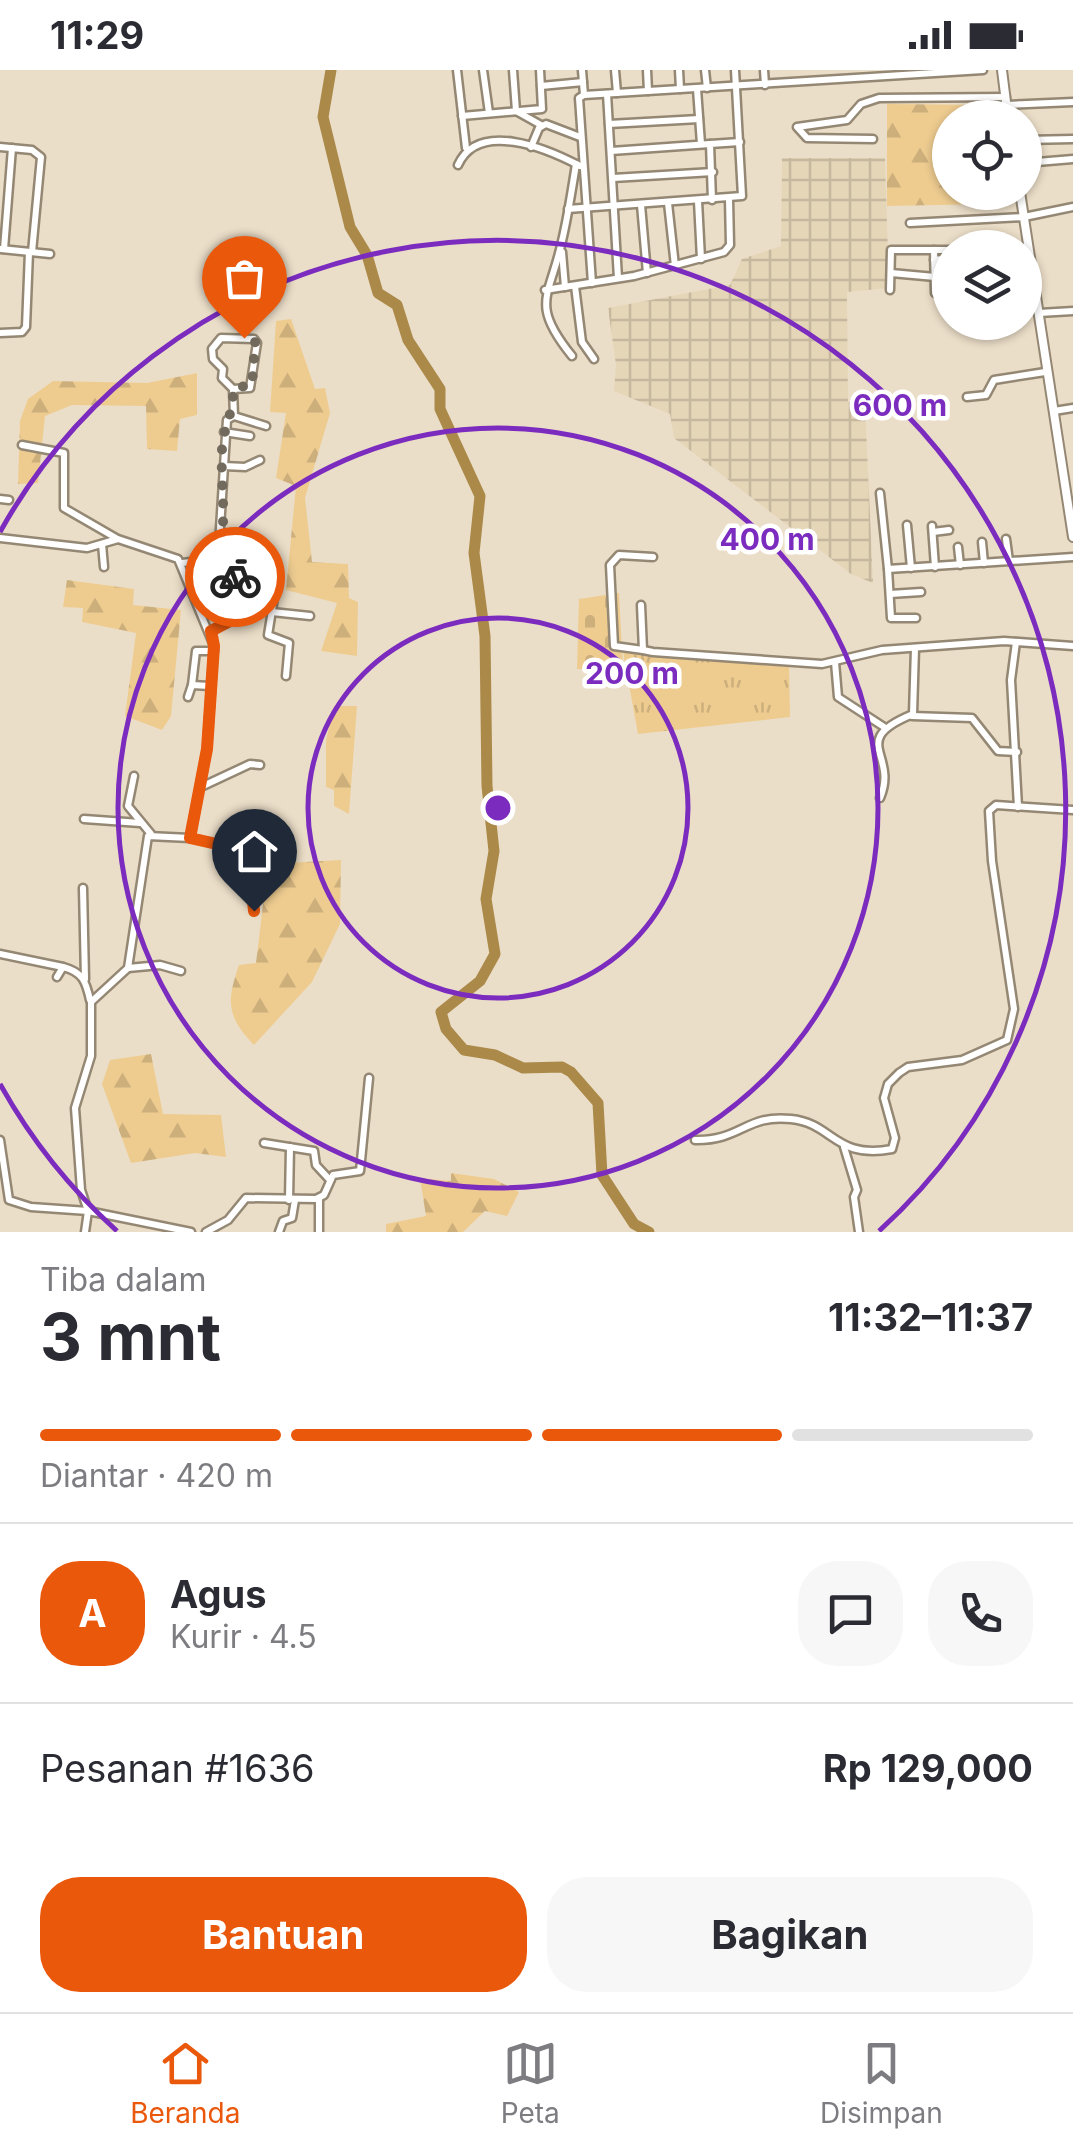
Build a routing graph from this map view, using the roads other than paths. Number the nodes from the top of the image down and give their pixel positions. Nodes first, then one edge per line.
1 (458, 70) edge
2 (483, 70) edge
3 (512, 70) edge
4 (540, 70) edge
5 (584, 70) edge
6 (615, 70) edge
7 (647, 70) edge
8 (679, 70) edge
9 (705, 70) edge
10 (735, 70) edge
11 (764, 70) edge
12 (983, 70) edge
13 (1002, 70) edge
14 (958, 71) edge
15 (879, 73) edge
16 (851, 74) edge
17 (583, 82) junction
18 (765, 84) junction
19 (541, 86) junction
20 (736, 86) junction
21 (680, 89) junction
22 (702, 89) junction
23 (648, 91) junction
24 (617, 93) junction
25 (607, 94) junction
26 (586, 95) junction
27 (964, 100) edge
28 (1006, 100) edge
29 (1042, 102) edge
30 (1073, 102) edge
31 (516, 112) junction
32 (489, 114) junction
33 (462, 116) junction
34 (700, 119) junction
35 (847, 120) junction
36 (609, 124) junction
37 (541, 125) junction
38 (580, 137) junction
39 (846, 138) junction
40 (873, 138) dead end
41 (1073, 139) edge
42 (1042, 140) edge
43 (740, 142) junction
44 (706, 144) junction
45 (0, 147) edge
46 (532, 147) junction
47 (12, 148) junction
48 (466, 148) junction
49 (611, 151) junction
50 (1073, 159) edge
51 (1042, 162) edge
52 (458, 165) dead end
53 (579, 166) junction
54 (714, 172) junction
55 (613, 178) junction
56 (728, 199) junction
57 (712, 200) junction
58 (698, 201) junction
59 (668, 203) junction
60 (641, 205) junction
61 (615, 207) junction
62 (1073, 207) edge
63 (568, 209) junction
64 (585, 210) junction
65 (1023, 210) edge
66 (1024, 218) junction
67 (910, 223) dead end
68 (1025, 230) edge
69 (562, 246) junction
70 (932, 250) edge
71 (1, 251) edge
72 (30, 252) junction
73 (50, 254) dead end
74 (701, 260) junction
75 (674, 266) junction
76 (647, 272) junction
77 (891, 273) junction
78 (932, 276) edge
79 (618, 278) junction
80 (592, 283) junction
81 (575, 286) junction
82 (565, 287) junction
83 (545, 290) junction
84 (890, 290) dead end
85 (1073, 311) edge
86 (1042, 314) edge
87 (0, 333) edge
88 (1041, 340) edge
89 (572, 356) dead end
90 (594, 359) dead end
91 (1045, 372) junction
92 (233, 389) junction
93 (967, 397) dead end
94 (1073, 408) edge
95 (1054, 411) junction
96 (234, 416) junction
97 (266, 426) dead end
98 (224, 432) junction
99 (250, 436) dead end
100 (22, 444) dead end
101 (260, 460) dead end
102 (224, 466) junction
103 (880, 494) dead end
104 (907, 525) dead end
105 (949, 530) dead end
106 (1073, 537) edge
107 (0, 538) edge
108 (118, 539) junction
109 (1006, 539) dead end
110 (982, 542) dead end
111 (102, 544) junction
112 (958, 547) dead end
113 (653, 557) dead end
114 (1073, 557) edge
115 (1009, 561) junction
116 (216, 562) junction
117 (182, 563) junction
118 (984, 563) junction
119 (960, 565) junction
120 (104, 567) dead end
121 (236, 567) junction
122 (935, 567) junction
123 (911, 568) junction
124 (888, 569) junction
125 (921, 592) dead end
126 (890, 594) junction
127 (641, 604) dead end
128 (272, 612) junction
129 (310, 616) dead end
130 (916, 618) dead end
131 (211, 631) junction
132 (1016, 642) junction
133 (1073, 646) edge
134 (915, 648) junction
135 (214, 650) junction
136 (642, 650) junction
137 (835, 662) junction
138 (286, 676) dead end
139 (192, 685) junction
140 (210, 686) junction
141 (188, 697) dead end
142 (911, 716) junction
143 (884, 728) junction
144 (1017, 752) junction
145 (260, 764) dead end
146 (134, 776) dead end
147 (202, 786) junction
148 (880, 798) dead end
149 (1018, 807) junction
150 (1073, 810) edge
151 (84, 818) dead end
152 (140, 823) junction
153 (150, 834) junction
154 (190, 838) junction
155 (83, 888) dead end
156 (254, 911) dead end
157 (0, 954) edge
158 (62, 968) junction
159 (128, 968) junction
160 (181, 970) dead end
161 (57, 977) dead end
162 (86, 979) junction
163 (91, 1002) junction
164 (369, 1078) dead end
165 (0, 1140) edge
166 (695, 1140) dead end
167 (264, 1143) dead end
168 (290, 1147) junction
169 (844, 1147) junction
170 (329, 1179) junction
171 (320, 1198) junction
172 (292, 1200) junction
173 (88, 1211) junction
174 (215, 1231) edge
175 (85, 1232) edge
176 (192, 1232) edge
177 (206, 1232) edge
178 (279, 1232) edge
179 (319, 1232) edge
180 (859, 1232) edge

1 - 33 street
2 - 32 street
3 - 31 street
4 - 19 street
5 - 17 street
5 - 26 street
6 - 24 street
7 - 23 street
8 - 21 street
9 - 22 street
10 - 20 street
11 - 18 street
12 - 14 street
13 - 28 street
14 - 15 street
15 - 16 street
16 - 18 street
17 - 19 street
17 - 26 street
18 - 20 street
19 - 31 street
20 - 22 street
20 - 43 street
21 - 22 street
21 - 23 street
22 - 34 street
23 - 24 street
24 - 25 street
25 - 26 street
25 - 36 street
26 - 38 street
27 - 35 street
29 - 30 street
31 - 32 street
31 - 37 street
32 - 33 street
33 - 48 street
34 - 36 street
34 - 44 street
35 - 39 street
35 - 39 street
36 - 49 street
37 - 38 street
37 - 46 street
38 - 53 street
39 - 40 street
41 - 42 street
43 - 44 street
43 - 56 street
44 - 49 street
44 - 54 street
45 - 47 street
46 - 48 street
46 - 53 street
47 - 71 street
47 - 72 street
48 - 52 street
49 - 55 street
50 - 51 street
53 - 63 street
53 - 64 street
54 - 55 street
54 - 57 street
55 - 61 street
56 - 57 street
56 - 74 street
57 - 58 street
58 - 59 street
58 - 74 street
59 - 60 street
59 - 75 street
60 - 61 street
60 - 76 street
61 - 64 street
61 - 79 street
62 - 66 street
63 - 64 street
63 - 69 street
64 - 80 street
65 - 66 street
66 - 67 street
66 - 68 street
69 - 82 street
69 - 83 street
70 - 77 street
71 - 72 street
72 - 73 street
72 - 87 street
74 - 75 street
75 - 76 street
76 - 79 street
77 - 78 street
77 - 84 street
79 - 80 street
80 - 81 street
81 - 82 street
81 - 90 street
82 - 83 street
83 - 89 street
85 - 86 street
88 - 91 street
91 - 93 street
91 - 95 street
92 - 92 street
92 - 96 street
94 - 95 street
95 - 106 street
96 - 97 street
96 - 98 street
98 - 99 street
98 - 102 street
100 - 108 street
101 - 102 street
102 - 116 street
103 - 124 street
104 - 123 street
105 - 122 street
107 - 111 street
108 - 111 street
108 - 117 street
109 - 115 street
110 - 118 street
111 - 120 street
112 - 119 street
113 - 136 street
114 - 115 street
115 - 118 street
116 - 117 street
116 - 121 street
117 - 131 street
118 - 119 street
119 - 122 street
121 - 128 street
121 - 131 street
122 - 123 street
123 - 124 street
124 - 126 street
125 - 126 street
126 - 130 street
127 - 136 street
128 - 129 street
128 - 138 street
131 - 135 street
132 - 133 street
132 - 134 street
132 - 144 street
134 - 137 street
134 - 142 street
135 - 139 street
135 - 140 street
136 - 137 street
137 - 143 street
139 - 140 street
139 - 141 street
140 - 147 street
142 - 143 street
142 - 144 street
143 - 148 street
144 - 149 street
145 - 147 street
146 - 152 street
147 - 154 street
149 - 150 street
149 - 169 street
151 - 152 street
152 - 153 street
153 - 154 street
153 - 159 street
154 - 156 street
155 - 162 street
157 - 158 street
158 - 161 street
158 - 162 street
159 - 160 street
159 - 163 street
162 - 163 street
163 - 173 street
164 - 170 street
165 - 173 street
166 - 169 street
167 - 168 street
168 - 170 street
168 - 172 street
169 - 180 street
170 - 171 street
171 - 172 street
171 - 179 street
172 - 174 street
172 - 178 street
173 - 175 street
173 - 176 street
174 - 177 street

